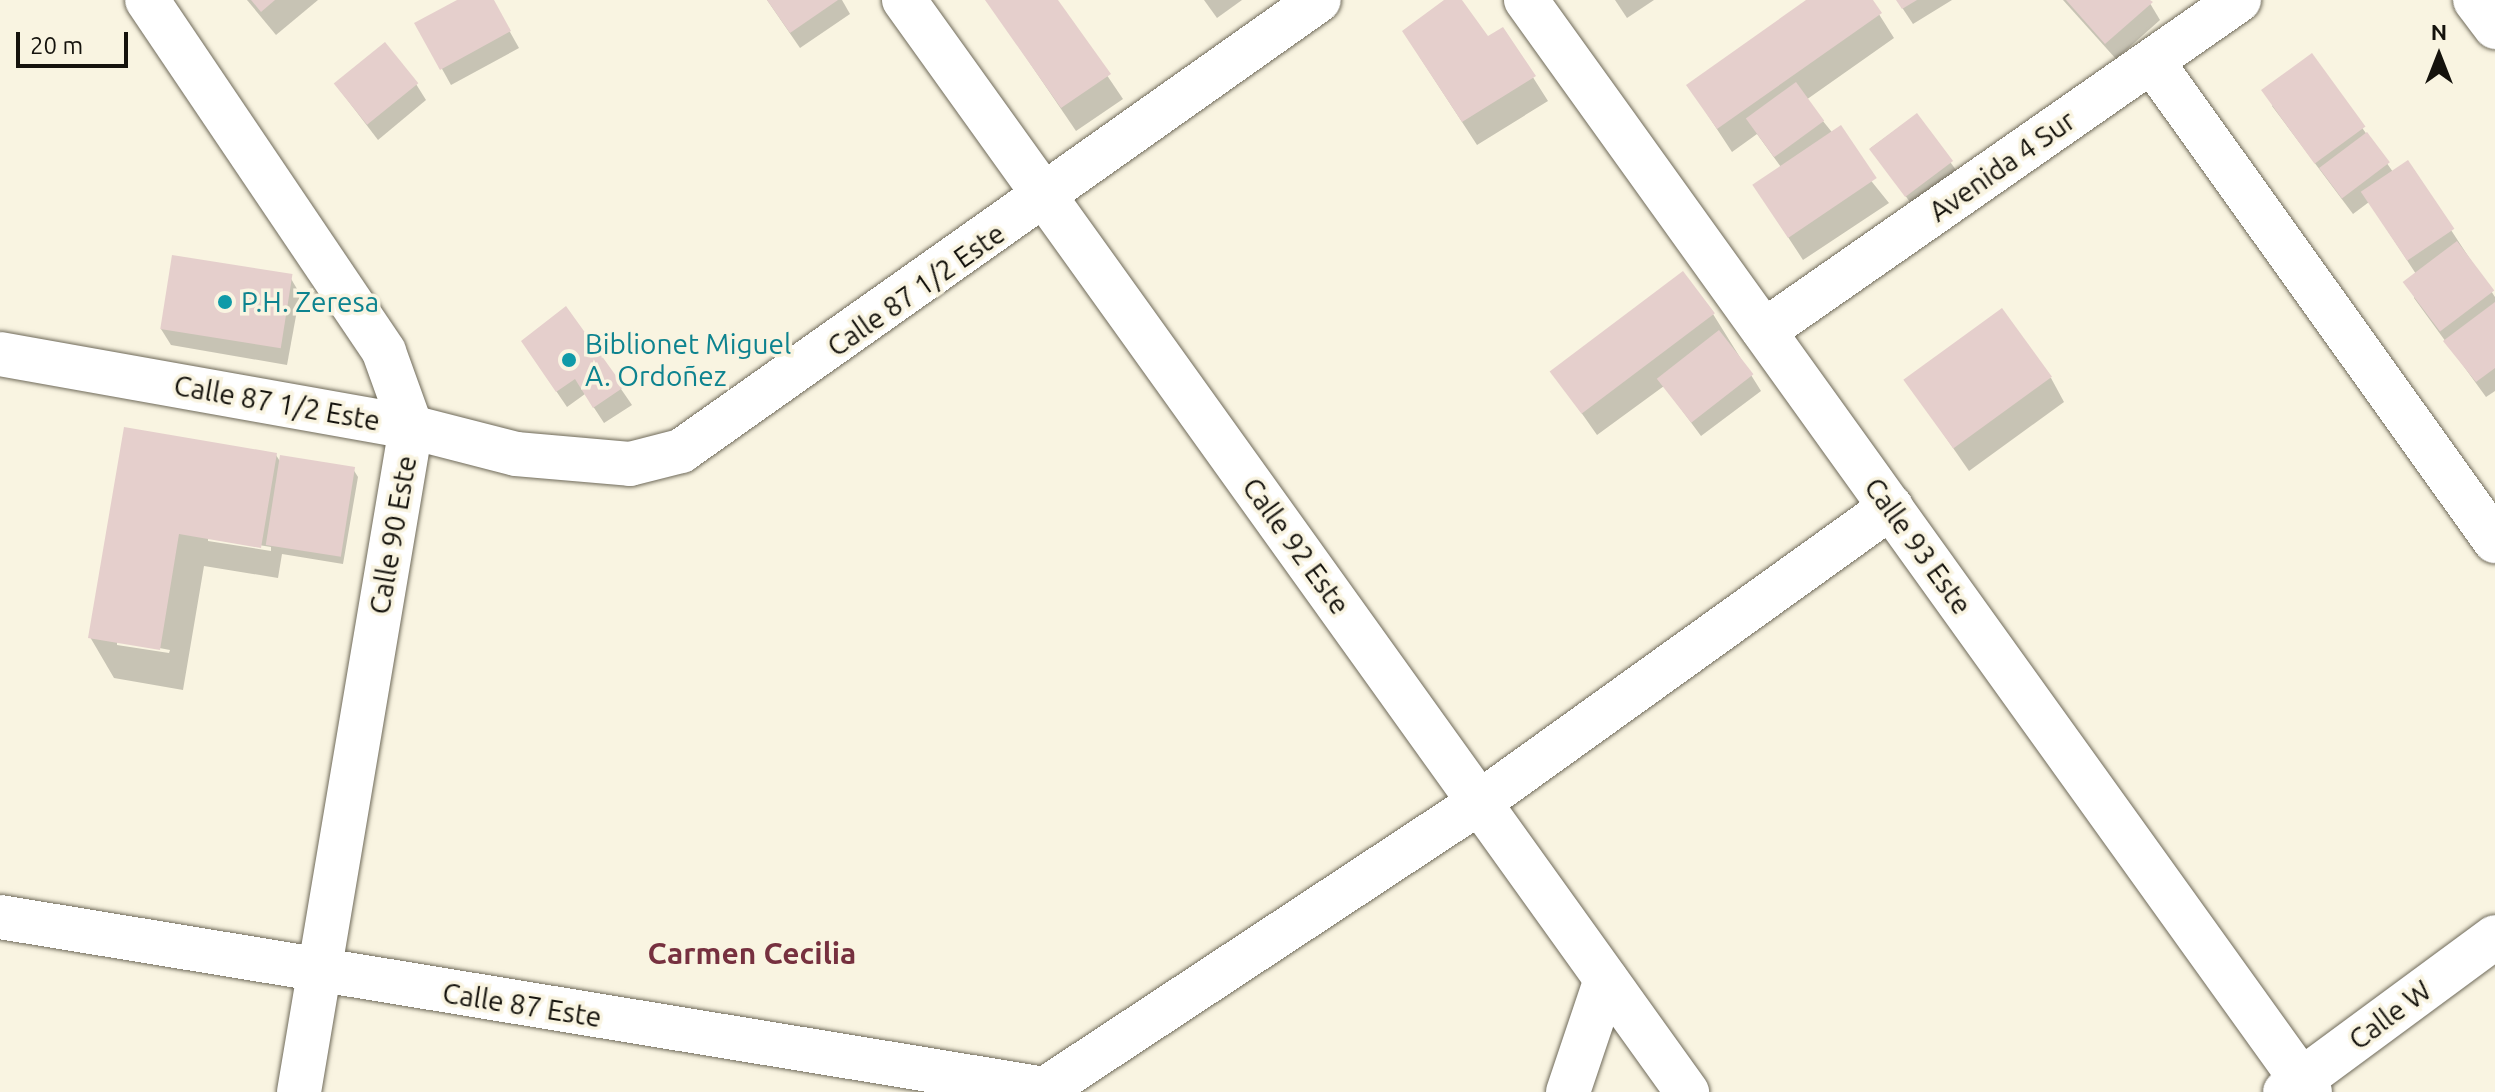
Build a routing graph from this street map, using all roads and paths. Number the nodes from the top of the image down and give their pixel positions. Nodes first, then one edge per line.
1 (147, 0) edge
2 (904, 0) edge
3 (1319, 0) edge
4 (1526, 0) edge
5 (2239, 0) edge
6 (2475, 0) edge
7 (2495, 27) edge
8 (2153, 63) junction
9 (1046, 199) junction
10 (1764, 331) junction
11 (0, 354) edge
12 (411, 427) junction
13 (1891, 507) junction
14 (2495, 541) edge
15 (1480, 802) junction
16 (0, 917) edge
17 (2495, 937) edge
18 (320, 972) junction
19 (1606, 979) junction
20 (2298, 1088) edge
21 (1045, 1091) edge
22 (299, 1092) edge
23 (1568, 1092) edge
24 (1687, 1092) edge

1 - 12 street, Calle 90 Este
2 - 9 street, Calle 92 Este
3 - 9 street, Calle 87 1/2 Este
4 - 10 street, Calle 93 Este
5 - 8 street, Avenida 4 Sur
6 - 7 street
8 - 10 street, Avenida 4 Sur
8 - 14 street
9 - 12 street, Calle 87 1/2 Este
9 - 15 street, Calle 92 Este
10 - 13 street, Calle 93 Este
11 - 12 street, Calle 87 1/2 Este
12 - 18 street, Calle 90 Este
13 - 15 street
13 - 20 street, Calle 93 Este
15 - 19 street, Calle 92 Este
15 - 21 street
16 - 18 street, Calle 87 Este
17 - 20 street, Calle W
18 - 21 street, Calle 87 Este
18 - 22 street, Calle 90 Este
19 - 23 street
19 - 24 street, Calle 92 Este

